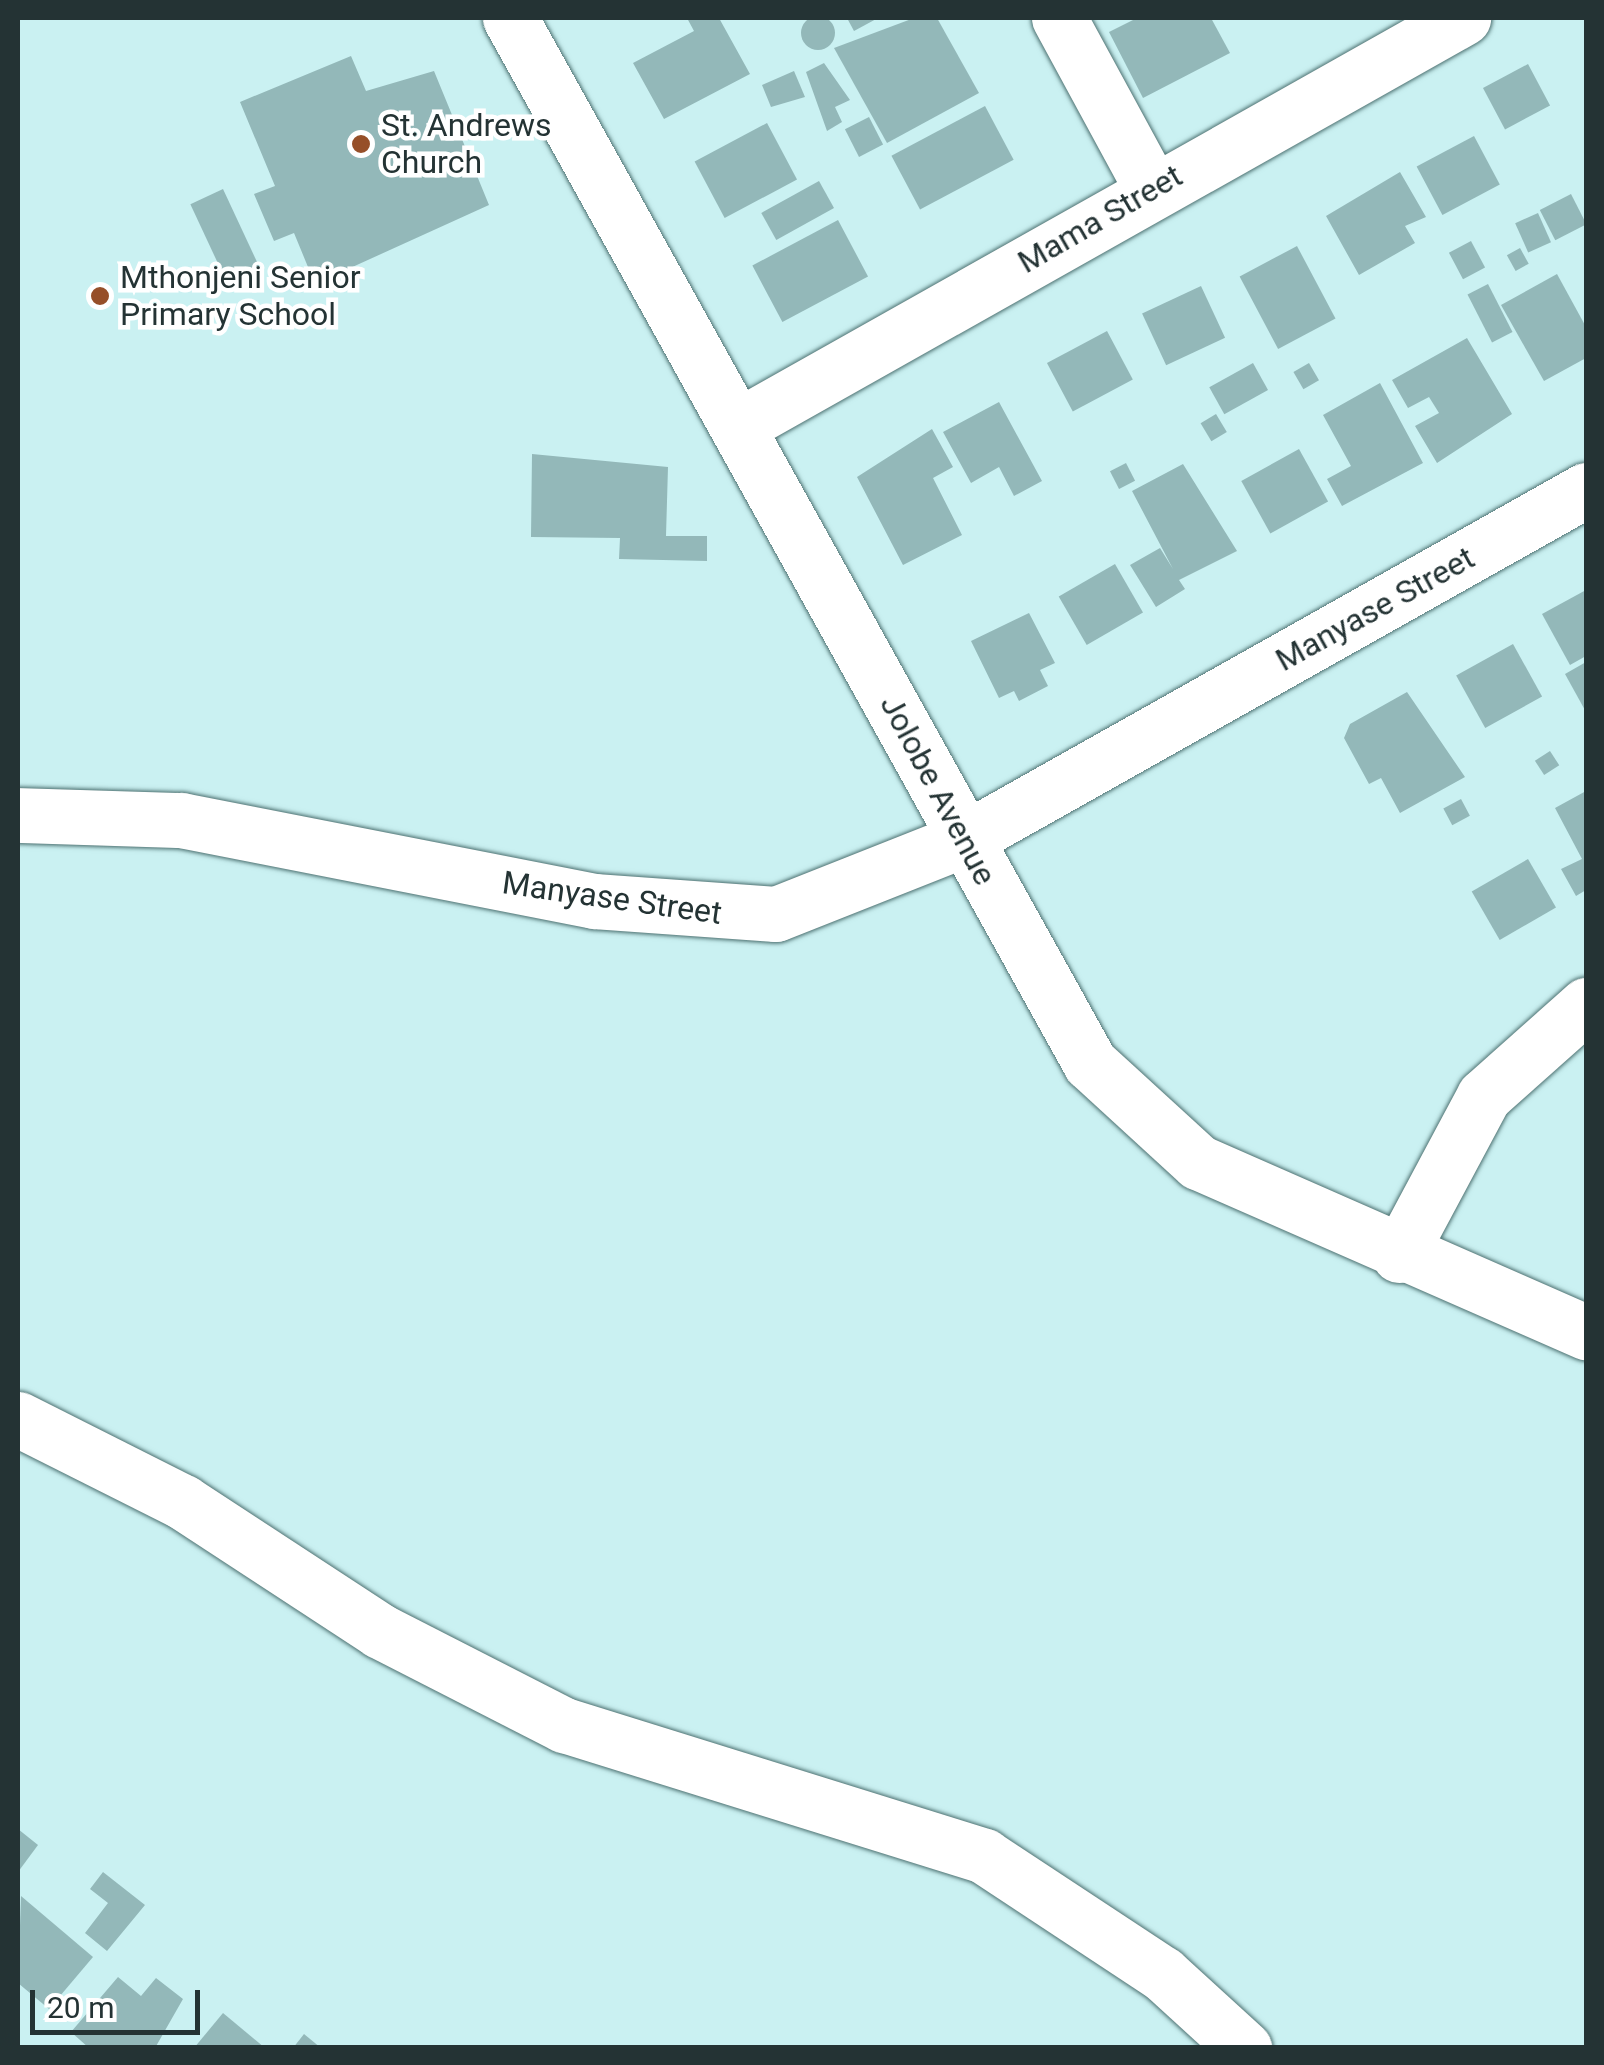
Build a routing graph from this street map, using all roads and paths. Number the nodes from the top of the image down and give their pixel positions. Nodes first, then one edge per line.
1 (510, 18) edge
2 (1058, 18) edge
3 (1464, 18) edge
4 (1152, 188) junction
5 (740, 425) junction
6 (1586, 490) edge
7 (18, 814) edge
8 (966, 839) junction
9 (1586, 1005) edge
10 (1399, 1255) junction
11 (1586, 1332) edge
12 (18, 1419) edge
13 (1244, 2048) edge

1 - 5 street, Jolobe Avenue
2 - 4 street
3 - 4 street, Mama Street
4 - 5 street, Mama Street
5 - 8 street, Jolobe Avenue
6 - 8 street, Manyase Street
7 - 8 street, Manyase Street
8 - 10 street, Jolobe Avenue
9 - 10 street
10 - 11 street, Jolobe Avenue
12 - 13 street

